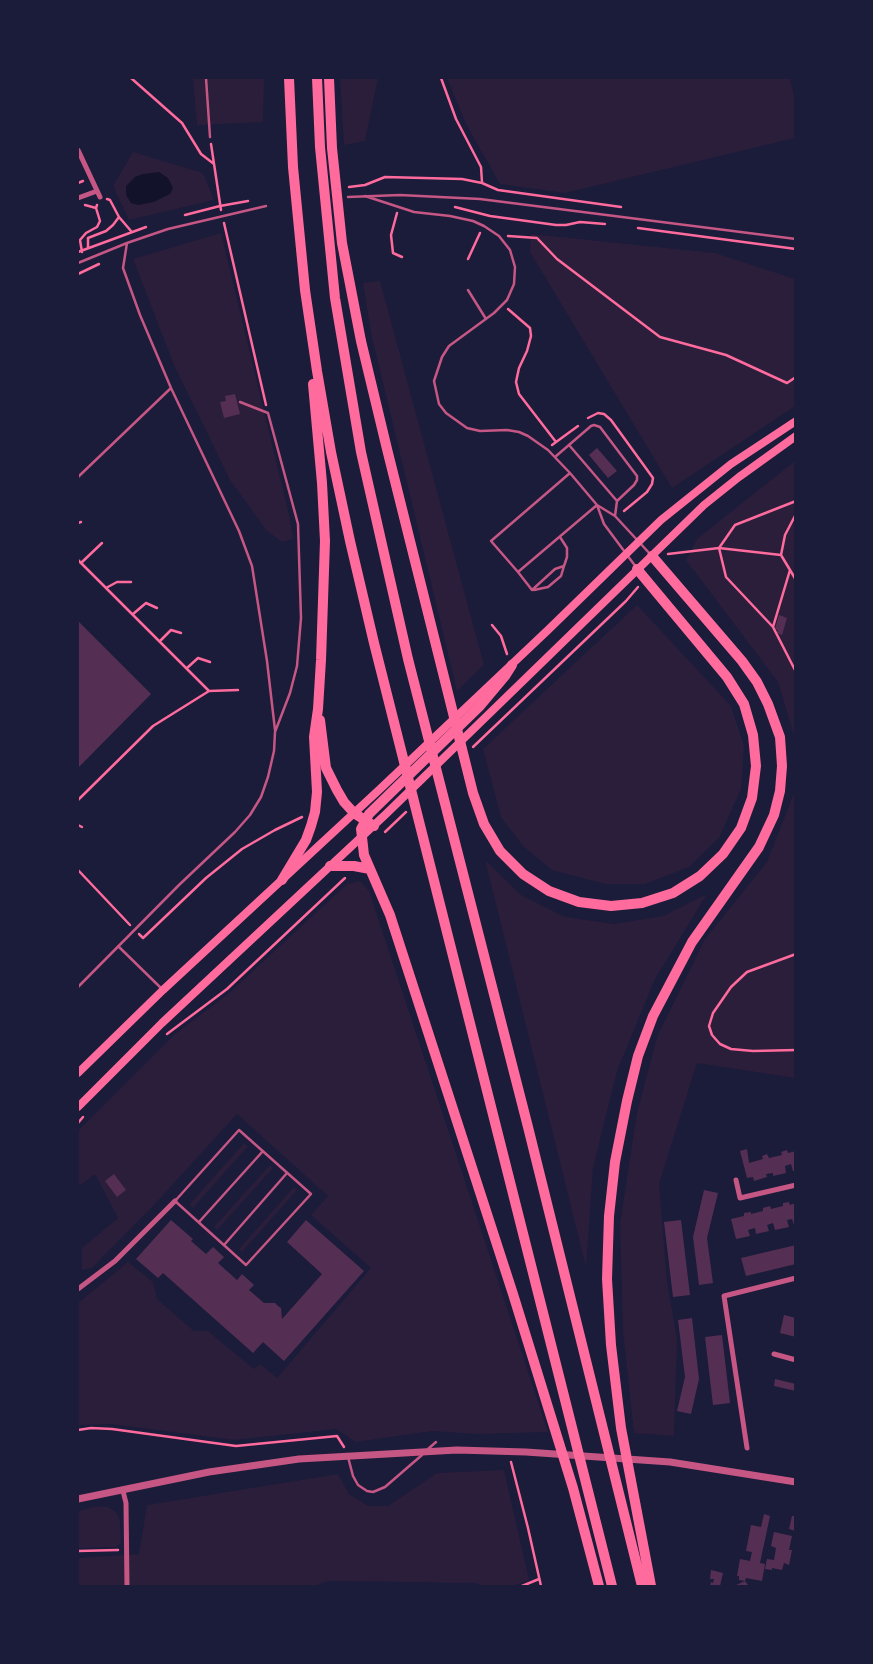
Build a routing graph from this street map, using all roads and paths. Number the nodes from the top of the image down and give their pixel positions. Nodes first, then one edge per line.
1 (130, 78) edge
2 (206, 78) edge
3 (289, 78) edge
4 (317, 78) edge
5 (329, 78) edge
6 (441, 78) edge
7 (210, 137) joint
8 (78, 150) edge
9 (214, 164) junction
10 (83, 181) dead end
11 (78, 183) edge
12 (482, 183) junction
13 (349, 187) dead end
14 (97, 191) junction
15 (365, 196) junction
16 (100, 197) junction
17 (348, 197) dead end
18 (78, 198) edge
19 (590, 202) dead end
20 (80, 206) dead end
21 (266, 206) dead end
22 (451, 206) dead end
23 (399, 207) junction
24 (96, 208) junction
25 (480, 213) junction
26 (222, 215) junction
27 (119, 217) junction
28 (232, 221) dead end
29 (224, 223) junction
30 (606, 224) dead end
31 (484, 226) junction
32 (634, 228) dead end
33 (131, 231) dead end
34 (499, 236) junction
35 (796, 239) edge
36 (126, 243) junction
37 (88, 248) dead end
38 (796, 249) edge
39 (78, 252) edge
40 (125, 253) junction
41 (402, 257) dead end
42 (468, 259) dead end
43 (78, 263) edge
44 (78, 274) edge
45 (305, 290) junction
46 (468, 290) dead end
47 (503, 305) junction
48 (486, 319) junction
49 (796, 377) edge
50 (171, 388) junction
51 (240, 402) dead end
52 (268, 413) junction
53 (796, 420) edge
54 (796, 436) edge
55 (556, 442) dead end
56 (569, 445) junction
57 (555, 456) junction
58 (570, 473) junction
59 (78, 477) edge
60 (617, 501) junction
61 (796, 501) edge
62 (597, 505) junction
63 (796, 514) edge
64 (615, 516) junction
65 (560, 536) junction
66 (639, 542) junction
67 (102, 543) dead end
68 (719, 548) junction
69 (626, 553) junction
70 (781, 555) junction
71 (652, 556) junction
72 (78, 560) edge
73 (81, 563) junction
74 (564, 566) junction
75 (637, 569) junction
76 (790, 570) junction
77 (518, 572) junction
78 (796, 580) edge
79 (130, 582) dead end
80 (106, 588) junction
81 (532, 590) junction
82 (622, 605) dead end
83 (157, 608) dead end
84 (133, 614) junction
85 (492, 625) dead end
86 (773, 627) junction
87 (181, 633) dead end
88 (160, 641) junction
89 (210, 662) dead end
90 (512, 664) junction
91 (188, 668) junction
92 (796, 672) edge
93 (238, 690) dead end
94 (209, 691) junction
95 (478, 702) junction
96 (318, 709) junction
97 (275, 732) junction
98 (485, 735) dead end
99 (78, 800) edge
100 (354, 813) junction
101 (369, 824) junction
102 (78, 825) edge
103 (82, 827) dead end
104 (362, 837) junction
105 (330, 866) junction
106 (370, 869) junction
107 (282, 880) junction
108 (340, 883) dead end
109 (118, 946) junction
110 (796, 954) edge
111 (78, 987) edge
112 (163, 990) junction
113 (166, 1035) dead end
114 (796, 1050) edge
115 (78, 1073) edge
116 (78, 1106) edge
117 (84, 1116) dead end
118 (78, 1122) edge
119 (263, 1151) junction
120 (287, 1173) junction
121 (736, 1180) dead end
122 (796, 1184) edge
123 (175, 1201) junction
124 (199, 1222) junction
125 (224, 1245) junction
126 (796, 1278) edge
127 (78, 1289) edge
128 (774, 1354) dead end
129 (796, 1360) edge
130 (78, 1430) edge
131 (436, 1442) dead end
132 (747, 1448) dead end
133 (509, 1452) junction
134 (348, 1455) junction
135 (796, 1482) edge
136 (123, 1490) junction
137 (78, 1499) edge
138 (127, 1550) junction
139 (78, 1551) edge
140 (539, 1579) junction
141 (127, 1586) edge
142 (522, 1586) edge
143 (541, 1586) edge
144 (599, 1586) edge
145 (612, 1586) edge
146 (642, 1586) edge
147 (651, 1586) edge

1 - 9 path
2 - 7 lane
3 - 45 highway
4 - 146 highway
5 - 75 highway
6 - 12 path
7 - 9 path
8 - 14 street
9 - 26 path
10 - 11 path
12 - 13 path
12 - 19 path
14 - 16 street
14 - 18 street
15 - 17 lane
15 - 23 lane
15 - 35 lane
16 - 24 path
16 - 27 path
20 - 24 path
21 - 26 lane
22 - 25 path
23 - 31 lane
23 - 41 path
24 - 39 path
25 - 30 path
25 - 31 path
26 - 29 path
26 - 36 lane
27 - 33 path
27 - 37 path
28 - 29 path
29 - 52 path
31 - 34 lane
31 - 42 path
32 - 38 path
34 - 47 lane
34 - 49 path
36 - 40 lane
36 - 43 lane
40 - 44 path
40 - 50 lane
45 - 96 highway
45 - 145 highway
46 - 48 lane
47 - 48 lane
47 - 55 path
48 - 57 lane
50 - 59 lane
50 - 97 lane
51 - 52 lane
52 - 97 lane
53 - 66 main road
54 - 71 main road
56 - 57 lane
56 - 60 lane
56 - 60 lane
57 - 58 lane
58 - 62 lane
58 - 77 lane
60 - 64 lane
61 - 68 path
62 - 64 lane
62 - 65 lane
62 - 69 lane
63 - 70 path
64 - 66 lane
65 - 74 lane
65 - 77 lane
66 - 69 main road
66 - 71 lane
67 - 73 path
68 - 70 path
68 - 71 path
68 - 86 path
69 - 75 lane
69 - 90 main road
70 - 76 path
71 - 75 main road
71 - 147 highway
72 - 73 path
73 - 80 path
74 - 81 lane
74 - 81 lane
75 - 101 main road
76 - 78 path
76 - 86 path
77 - 81 lane
79 - 80 path
80 - 84 path
82 - 98 path
83 - 84 path
84 - 88 path
85 - 90 path
86 - 92 path
87 - 88 path
88 - 91 path
89 - 91 path
90 - 95 highway
91 - 94 path
93 - 94 path
94 - 99 path
95 - 100 main road
95 - 101 highway
96 - 100 highway
96 - 107 highway
97 - 109 lane
100 - 101 highway
100 - 107 main road
101 - 104 highway
102 - 103 path
104 - 105 main road
104 - 106 highway
105 - 106 highway
105 - 116 main road
106 - 144 highway
107 - 112 main road
108 - 113 path
109 - 111 lane
109 - 112 lane
110 - 114 path
112 - 115 main road
117 - 118 path
119 - 120 lane
119 - 123 lane
119 - 124 lane
120 - 125 lane
120 - 125 lane
121 - 122 street
123 - 124 lane
123 - 127 street
124 - 125 lane
126 - 132 street
128 - 129 street
130 - 134 path
131 - 134 lane
133 - 134 street
133 - 135 street
133 - 140 path
134 - 136 street
136 - 137 street
136 - 138 street
138 - 139 path
138 - 141 street
140 - 142 path
140 - 143 path

